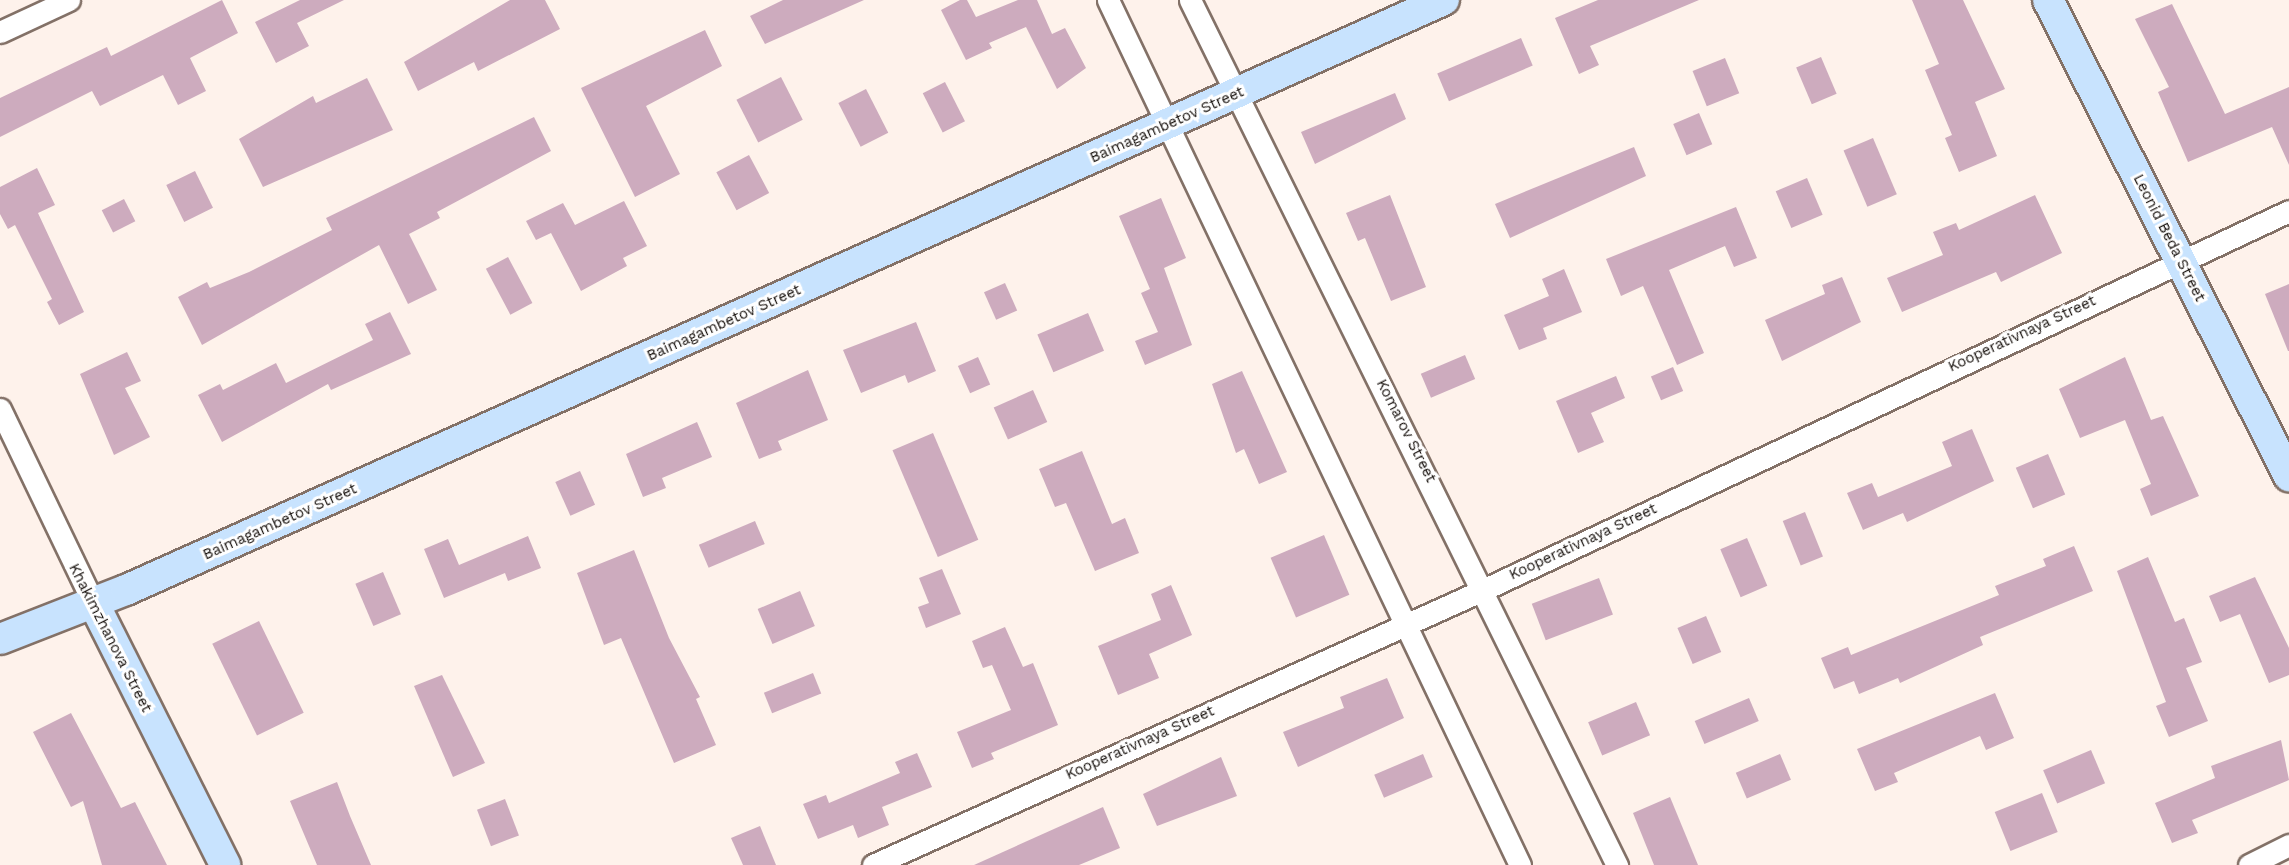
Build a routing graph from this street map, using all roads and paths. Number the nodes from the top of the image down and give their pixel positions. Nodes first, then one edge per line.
1 (69, 0) edge
2 (1108, 0) edge
3 (1190, 0) edge
4 (1444, 0) edge
5 (2048, 0) edge
6 (0, 32) edge
7 (1236, 94) junction
8 (1167, 125) junction
9 (2289, 211) edge
10 (2180, 259) junction
11 (0, 409) edge
12 (2289, 476) edge
13 (1485, 589) junction
14 (94, 604) junction
15 (1403, 626) junction
16 (0, 639) edge
17 (2289, 845) edge
18 (225, 865) edge
19 (873, 865) edge
20 (1520, 865) edge
21 (1617, 865) edge
22 (2249, 865) edge

1 - 6 street
2 - 8 street
3 - 7 street, Komarov Street
4 - 7 main road, Baimagambetov Street
5 - 10 main road, Leonid Beda Street
7 - 8 main road, Baimagambetov Street
7 - 13 street, Komarov Street
8 - 14 main road, Baimagambetov Street
8 - 15 street
9 - 10 street, Kooperativnaya Street
10 - 12 main road, Leonid Beda Street
10 - 13 street, Kooperativnaya Street
11 - 14 street, Khakimzhanova Street
13 - 15 street, Kooperativnaya Street
13 - 21 street, Komarov Street
14 - 16 main road, Baimagambetov Street
14 - 18 main road, Khakimzhanova Street
15 - 19 street, Kooperativnaya Street
15 - 20 street
17 - 22 street

